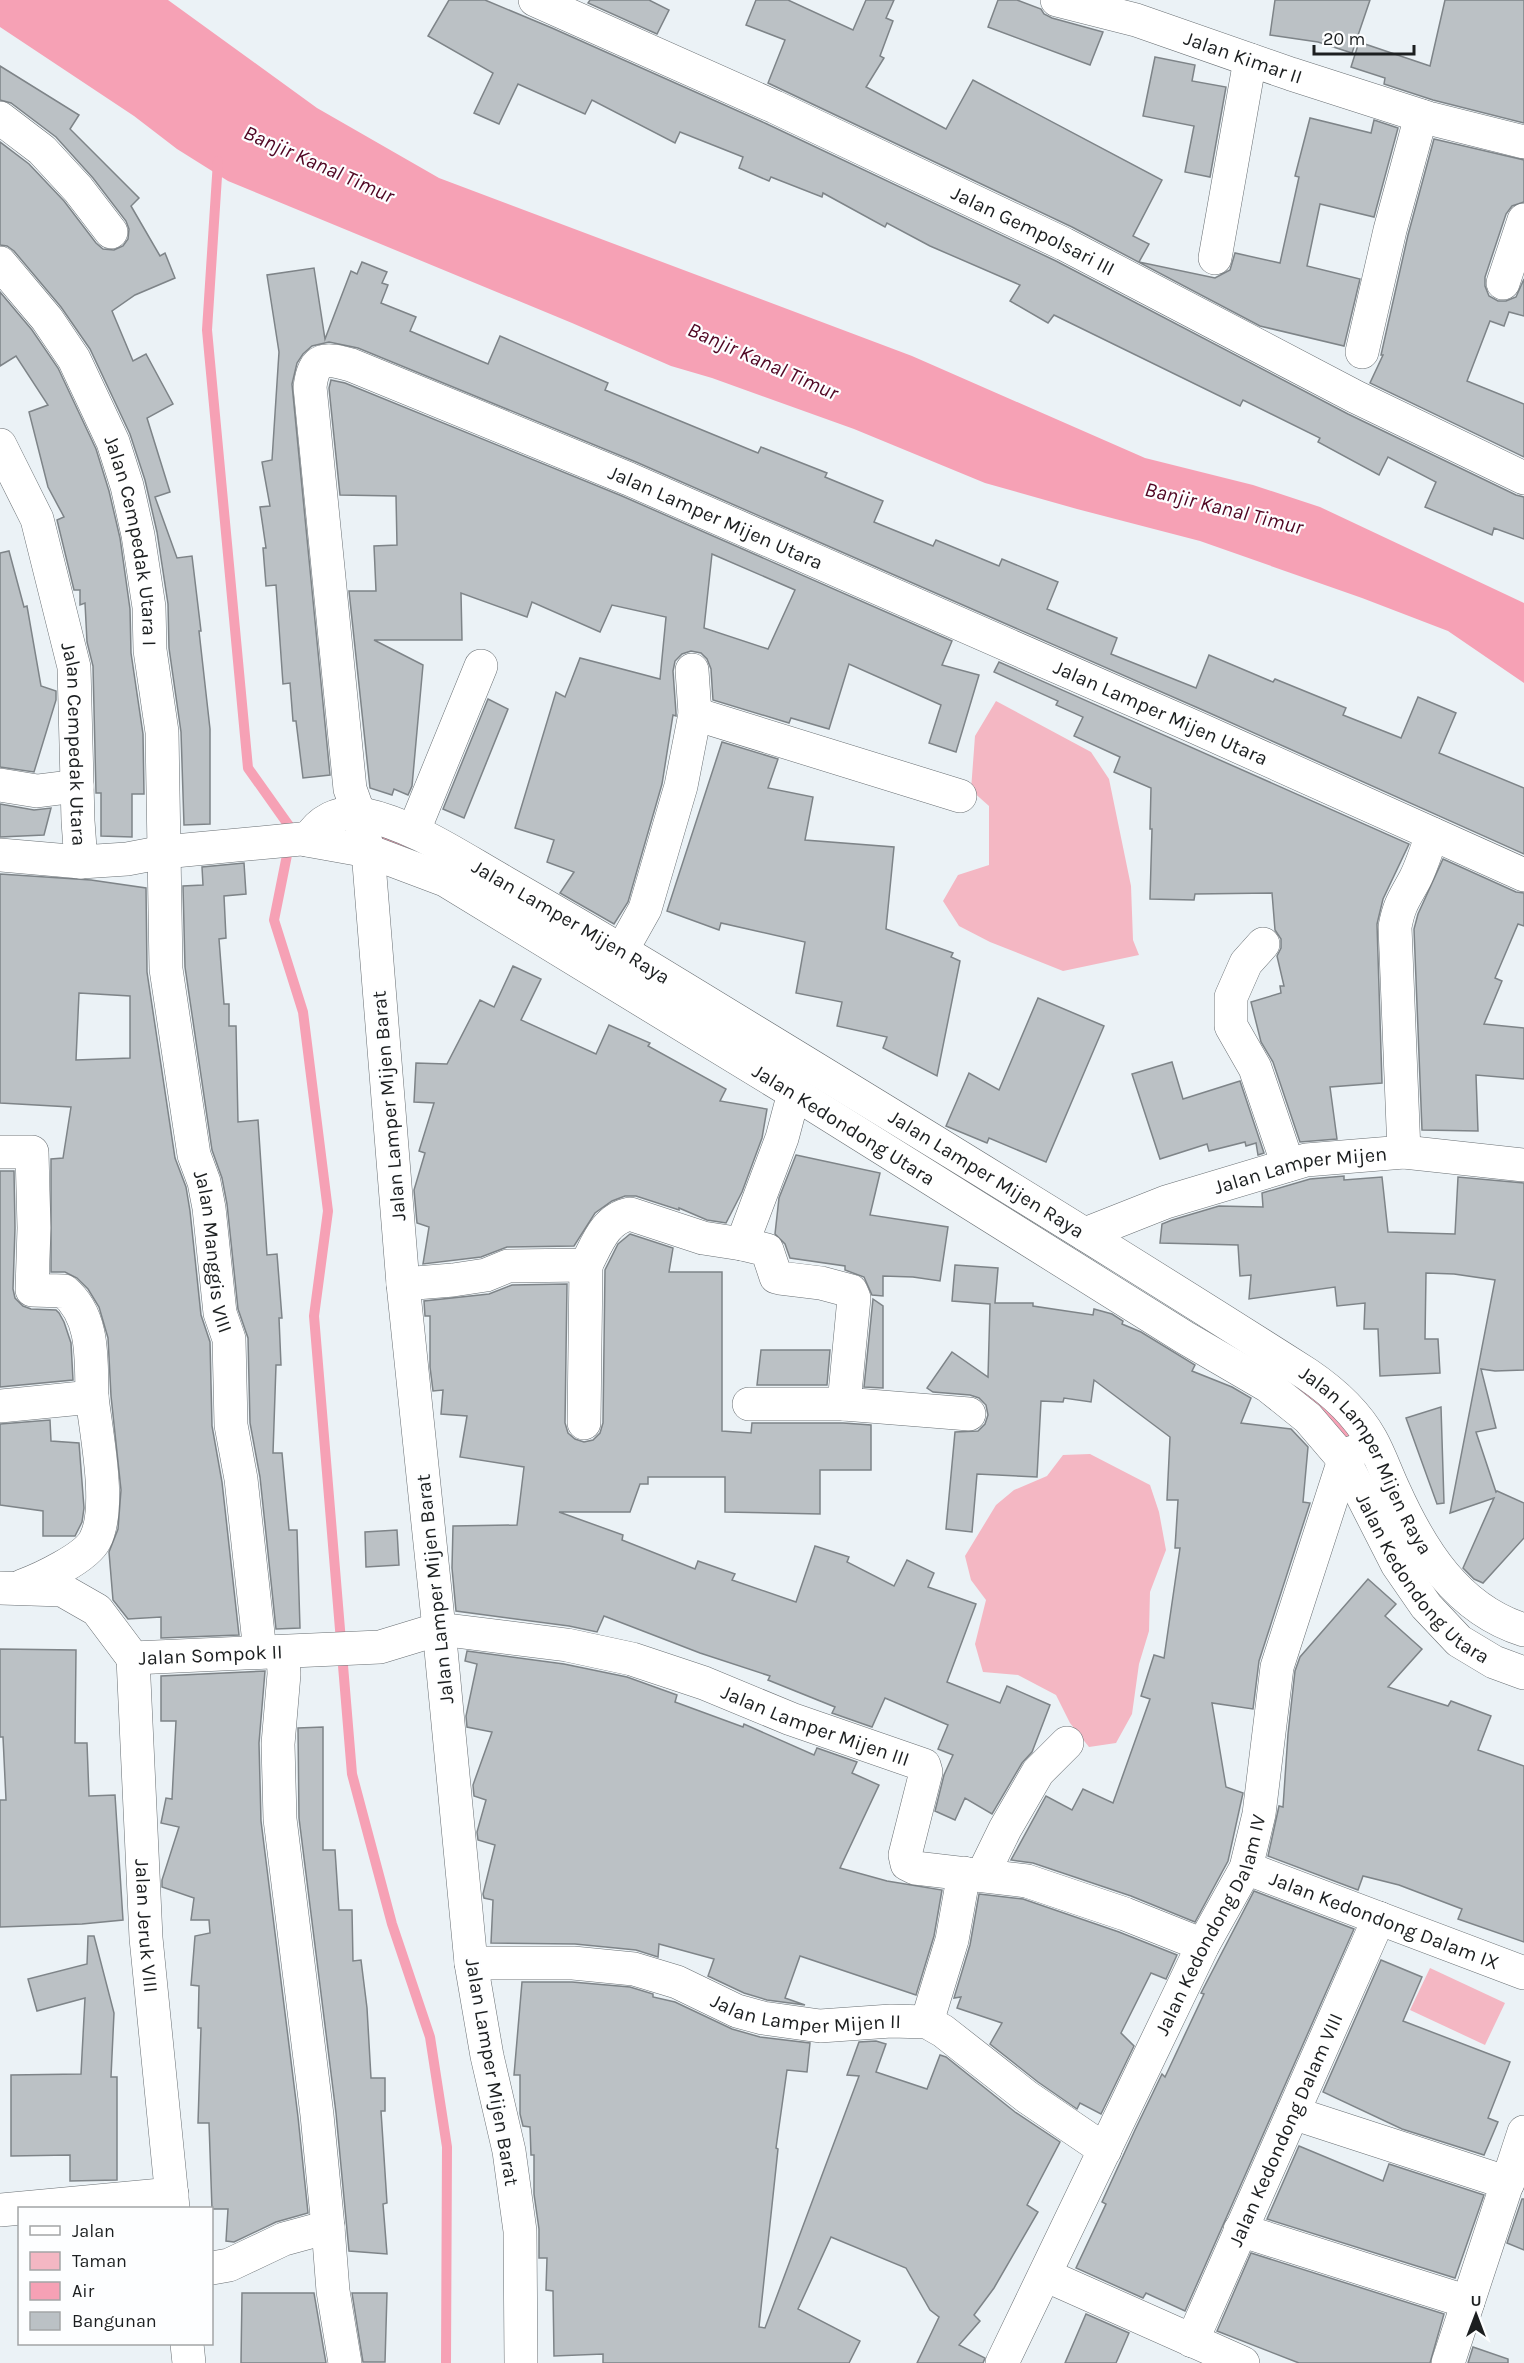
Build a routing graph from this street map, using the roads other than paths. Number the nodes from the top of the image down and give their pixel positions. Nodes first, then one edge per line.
1 (535, 0) edge
2 (1057, 0) edge
3 (1138, 10) edge
4 (1250, 60) junction
5 (1425, 117) junction
6 (0, 118) edge
7 (1524, 142) edge
8 (1524, 220) edge
9 (111, 232) dead end
10 (1215, 258) dead end
11 (0, 262) edge
12 (1503, 283) dead end
13 (1362, 352) dead end
14 (0, 445) edge
15 (1524, 478) edge
16 (481, 666) dead end
17 (692, 670) dead end
18 (695, 714) junction
19 (0, 785) edge
20 (77, 786) junction
21 (960, 796) dead end
22 (359, 814) junction
23 (414, 830) junction
24 (1432, 834) junction
25 (304, 839) junction
26 (368, 851) junction
27 (164, 852) junction
28 (0, 855) edge
29 (81, 862) junction
30 (1524, 876) edge
31 (1263, 944) dead end
32 (622, 950) junction
33 (794, 1093) junction
34 (0, 1152) edge
35 (1404, 1152) junction
36 (1288, 1165) junction
37 (1524, 1165) edge
38 (1085, 1234) junction
39 (742, 1244) junction
40 (586, 1265) junction
41 (403, 1284) junction
42 (1193, 1322) junction
43 (93, 1397) junction
44 (749, 1404) dead end
45 (844, 1404) junction
46 (0, 1406) edge
47 (1321, 1406) joint
48 (969, 1414) dead end
49 (584, 1423) dead end
50 (1356, 1449) junction
51 (8, 1588) edge
52 (439, 1629) junction
53 (1524, 1630) edge
54 (380, 1647) joint
55 (286, 1652) junction
56 (133, 1658) junction
57 (1524, 1673) edge
58 (1067, 1743) dead end
59 (1246, 1868) junction
60 (973, 1874) junction
61 (1379, 1918) junction
62 (1203, 1945) junction
63 (471, 1962) junction
64 (1524, 1973) edge
65 (927, 2022) junction
66 (1293, 2113) junction
67 (1524, 2132) edge
68 (1105, 2150) junction
69 (1508, 2183) junction
70 (172, 2201) edge
71 (57, 2207) edge
72 (18, 2209) edge
73 (0, 2210) edge
74 (328, 2227) junction
75 (1240, 2230) junction
76 (213, 2268) edge
77 (1045, 2275) junction
78 (1468, 2302) junction
79 (1192, 2341) junction
80 (187, 2345) edge
81 (189, 2363) edge
82 (345, 2363) edge
83 (521, 2363) edge
84 (1002, 2363) edge
85 (1243, 2363) edge
86 (1448, 2363) edge

1 - 15 street, Jalan Gempolsari III
2 - 3 street, Jalan Kimar II
3 - 4 street, Jalan Kimar II
4 - 5 street, Jalan Kimar II
4 - 10 street
5 - 7 street, Jalan Kimar II
5 - 13 street
6 - 9 street
8 - 12 street
11 - 27 street, Jalan Cempedak Utara I
14 - 20 street, Jalan Cempedak Utara
16 - 23 street
17 - 18 street
18 - 21 street
18 - 32 street
19 - 20 street
20 - 29 street, Jalan Cempedak Utara
22 - 23 street, Jalan Lamper Mijen Raya
22 - 24 street, Jalan Lamper Mijen Utara
22 - 25 street
22 - 26 street, Jalan Lamper Mijen Barat
23 - 32 street, Jalan Lamper Mijen Raya
24 - 30 street, Jalan Lamper Mijen Utara
24 - 35 street
25 - 26 street
25 - 27 street, Jalan Cempedak Utara
26 - 33 street, Jalan Kedondong Utara
26 - 41 street, Jalan Lamper Mijen Barat
27 - 29 street, Jalan Cempedak Utara
27 - 55 street, Jalan Manggis VIII
28 - 29 street
31 - 36 street
32 - 38 street, Jalan Lamper Mijen Raya
33 - 39 street
33 - 42 street, Jalan Kedondong Utara
34 - 43 street
35 - 36 street, Jalan Lamper Mijen
35 - 37 street, Jalan Lamper Mijen
36 - 38 street, Jalan Lamper Mijen
38 - 42 street, Jalan Lamper Mijen Raya
39 - 40 street
39 - 45 street
40 - 41 street
40 - 49 street
41 - 52 street, Jalan Lamper Mijen Barat
42 - 47 street, Jalan Lamper Mijen Raya
43 - 46 street
43 - 51 street
44 - 45 street
45 - 48 street
47 - 50 street, Jalan Kedondong Utara
50 - 53 street, Jalan Lamper Mijen Raya
50 - 57 street, Jalan Kedondong Utara
50 - 59 street, Jalan Kedondong Dalam IV
51 - 56 street, Jalan Sompok II
52 - 54 street, Jalan Lamper Mijen III
52 - 60 street, Jalan Lamper Mijen III
52 - 63 street, Jalan Lamper Mijen Barat
54 - 55 street, Jalan Sompok II
55 - 56 street, Jalan Sompok II
55 - 74 street, Jalan Manggis VIII
56 - 70 street, Jalan Jeruk VIII
58 - 60 street
59 - 61 street, Jalan Kedondong Dalam IX
59 - 62 street, Jalan Kedondong Dalam IV
60 - 62 street, Jalan Lamper Mijen III
60 - 65 street
61 - 64 street, Jalan Kedondong Dalam IX
61 - 66 street, Jalan Kedondong Dalam VIII
62 - 68 street, Jalan Kedondong Dalam IV
63 - 65 street, Jalan Lamper Mijen II
63 - 83 street, Jalan Lamper Mijen Barat
65 - 68 street, Jalan Lamper Mijen II
66 - 69 street
66 - 75 street, Jalan Kedondong Dalam VIII
67 - 69 street
68 - 77 street, Jalan Kedondong Dalam IV
69 - 78 street
70 - 71 street
72 - 73 street
74 - 76 street
74 - 82 street, Jalan Manggis VIII
75 - 78 street
75 - 79 street, Jalan Kedondong Dalam VIII
77 - 79 street
77 - 84 street, Jalan Kedondong Dalam IV
78 - 86 street
79 - 85 street
80 - 81 street

